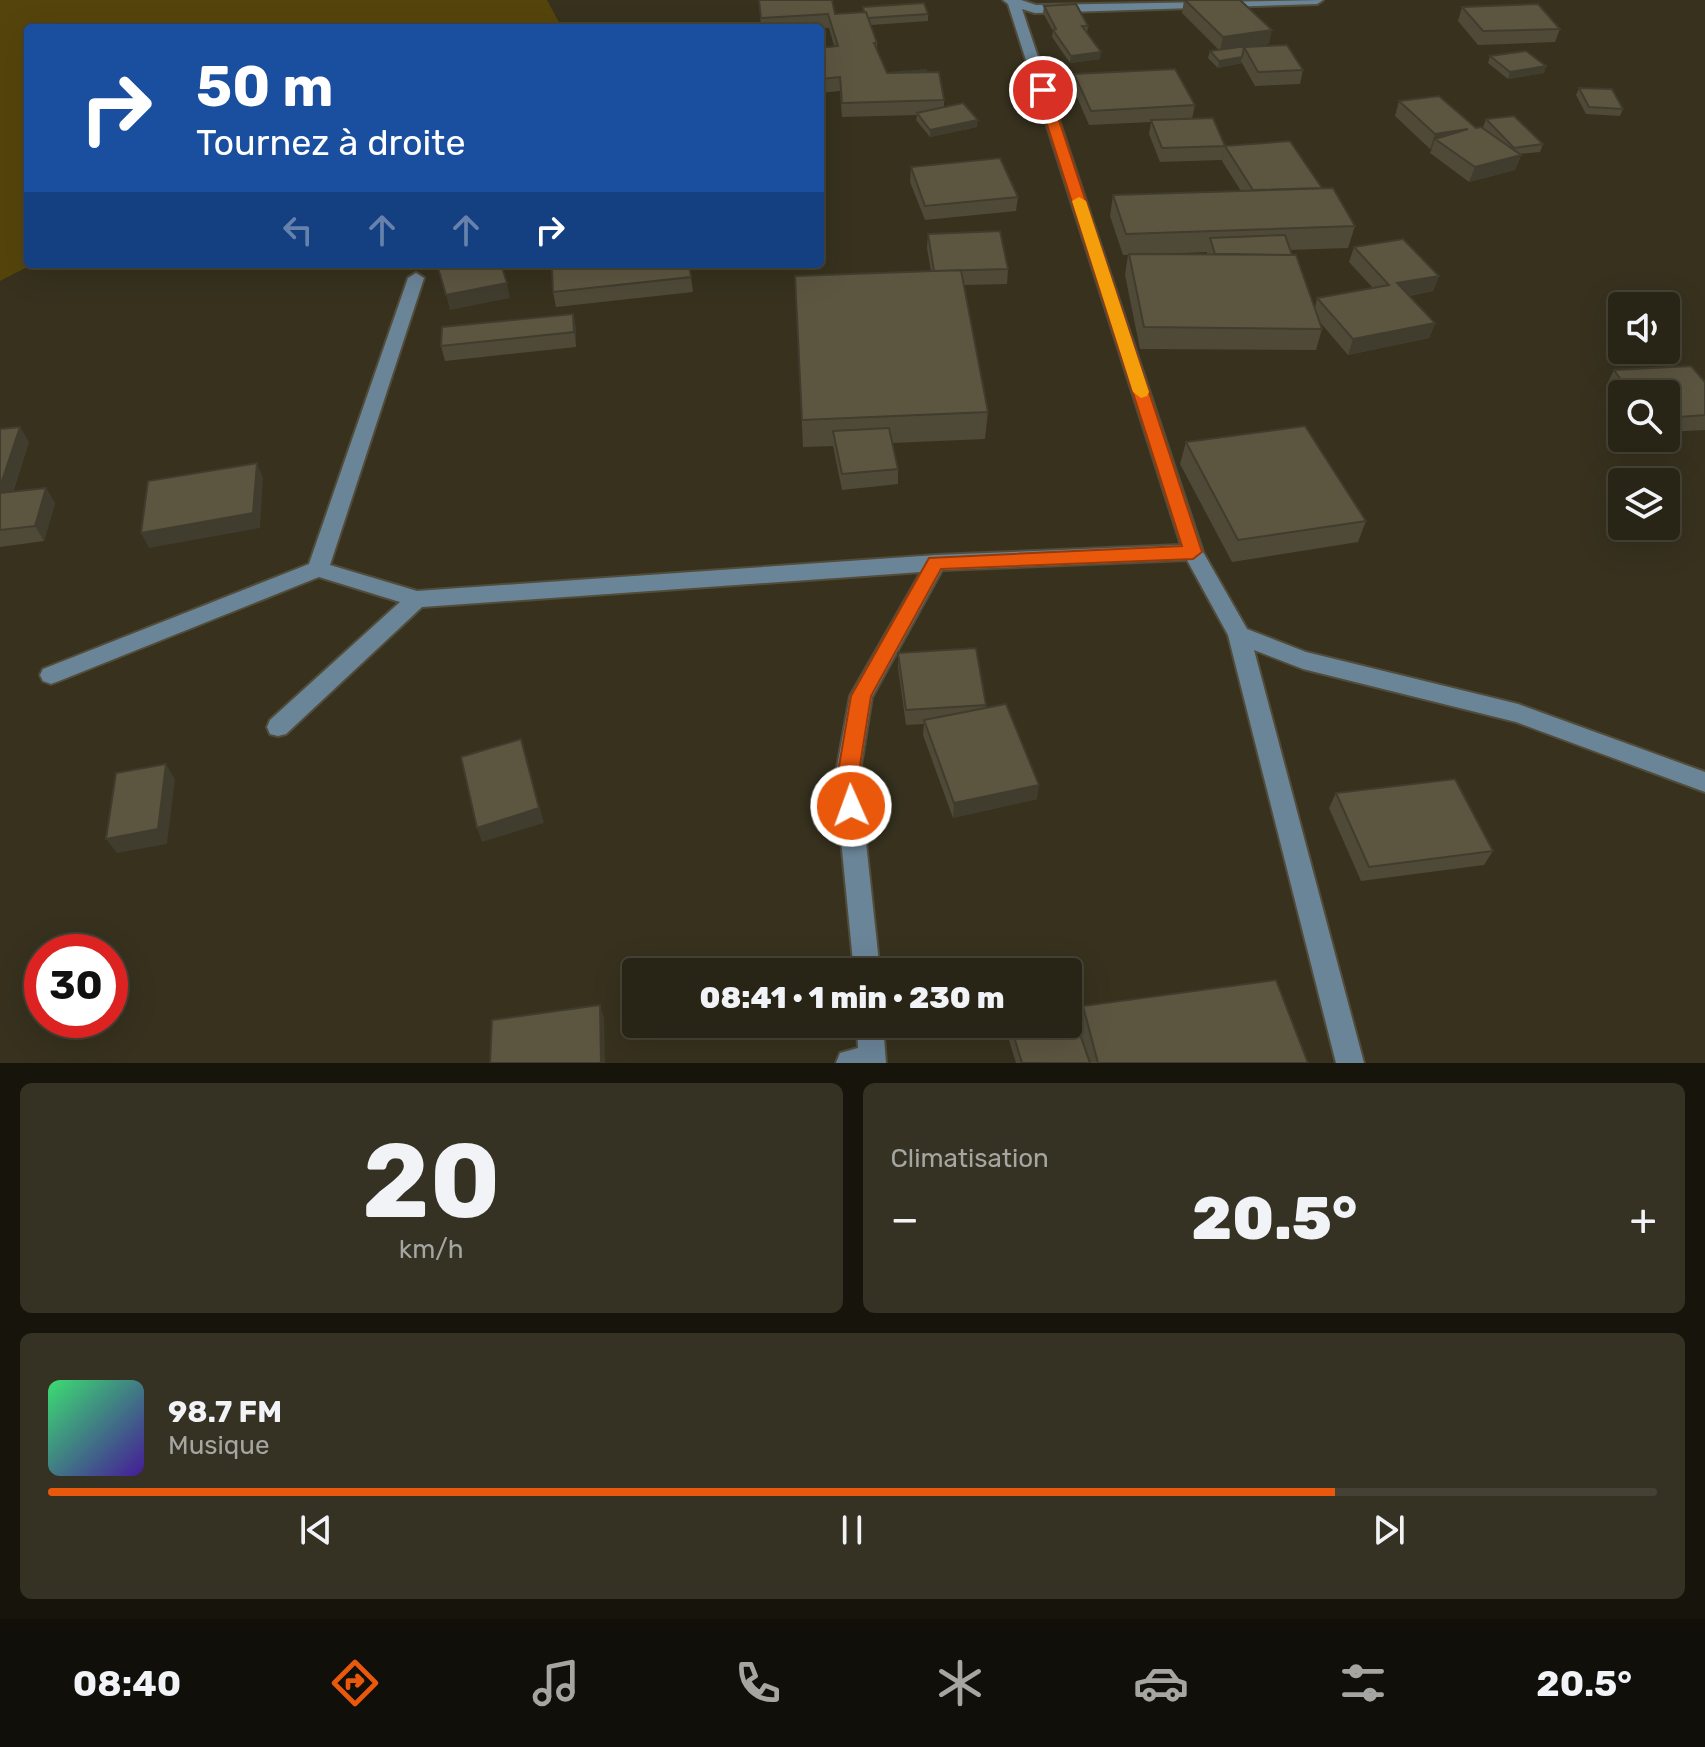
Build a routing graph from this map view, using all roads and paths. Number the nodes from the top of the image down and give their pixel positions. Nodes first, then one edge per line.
1 (1317, 0) edge
2 (1012, 2) edge
3 (416, 278) dead end
4 (1193, 552) junction
5 (936, 563) junction
6 (318, 569) junction
7 (417, 599) junction
8 (1239, 635) junction
9 (51, 675) dead end
10 (278, 727) dead end
11 (1705, 782) edge
12 (866, 958) edge
13 (868, 1038) edge
14 (865, 1062) edge
15 (1350, 1063) edge

1 - 2 street
2 - 4 street
3 - 6 street
4 - 5 street
4 - 8 street
5 - 7 street
5 - 12 street
6 - 7 street
6 - 9 street
7 - 10 street
8 - 11 street
8 - 15 street
13 - 14 street

